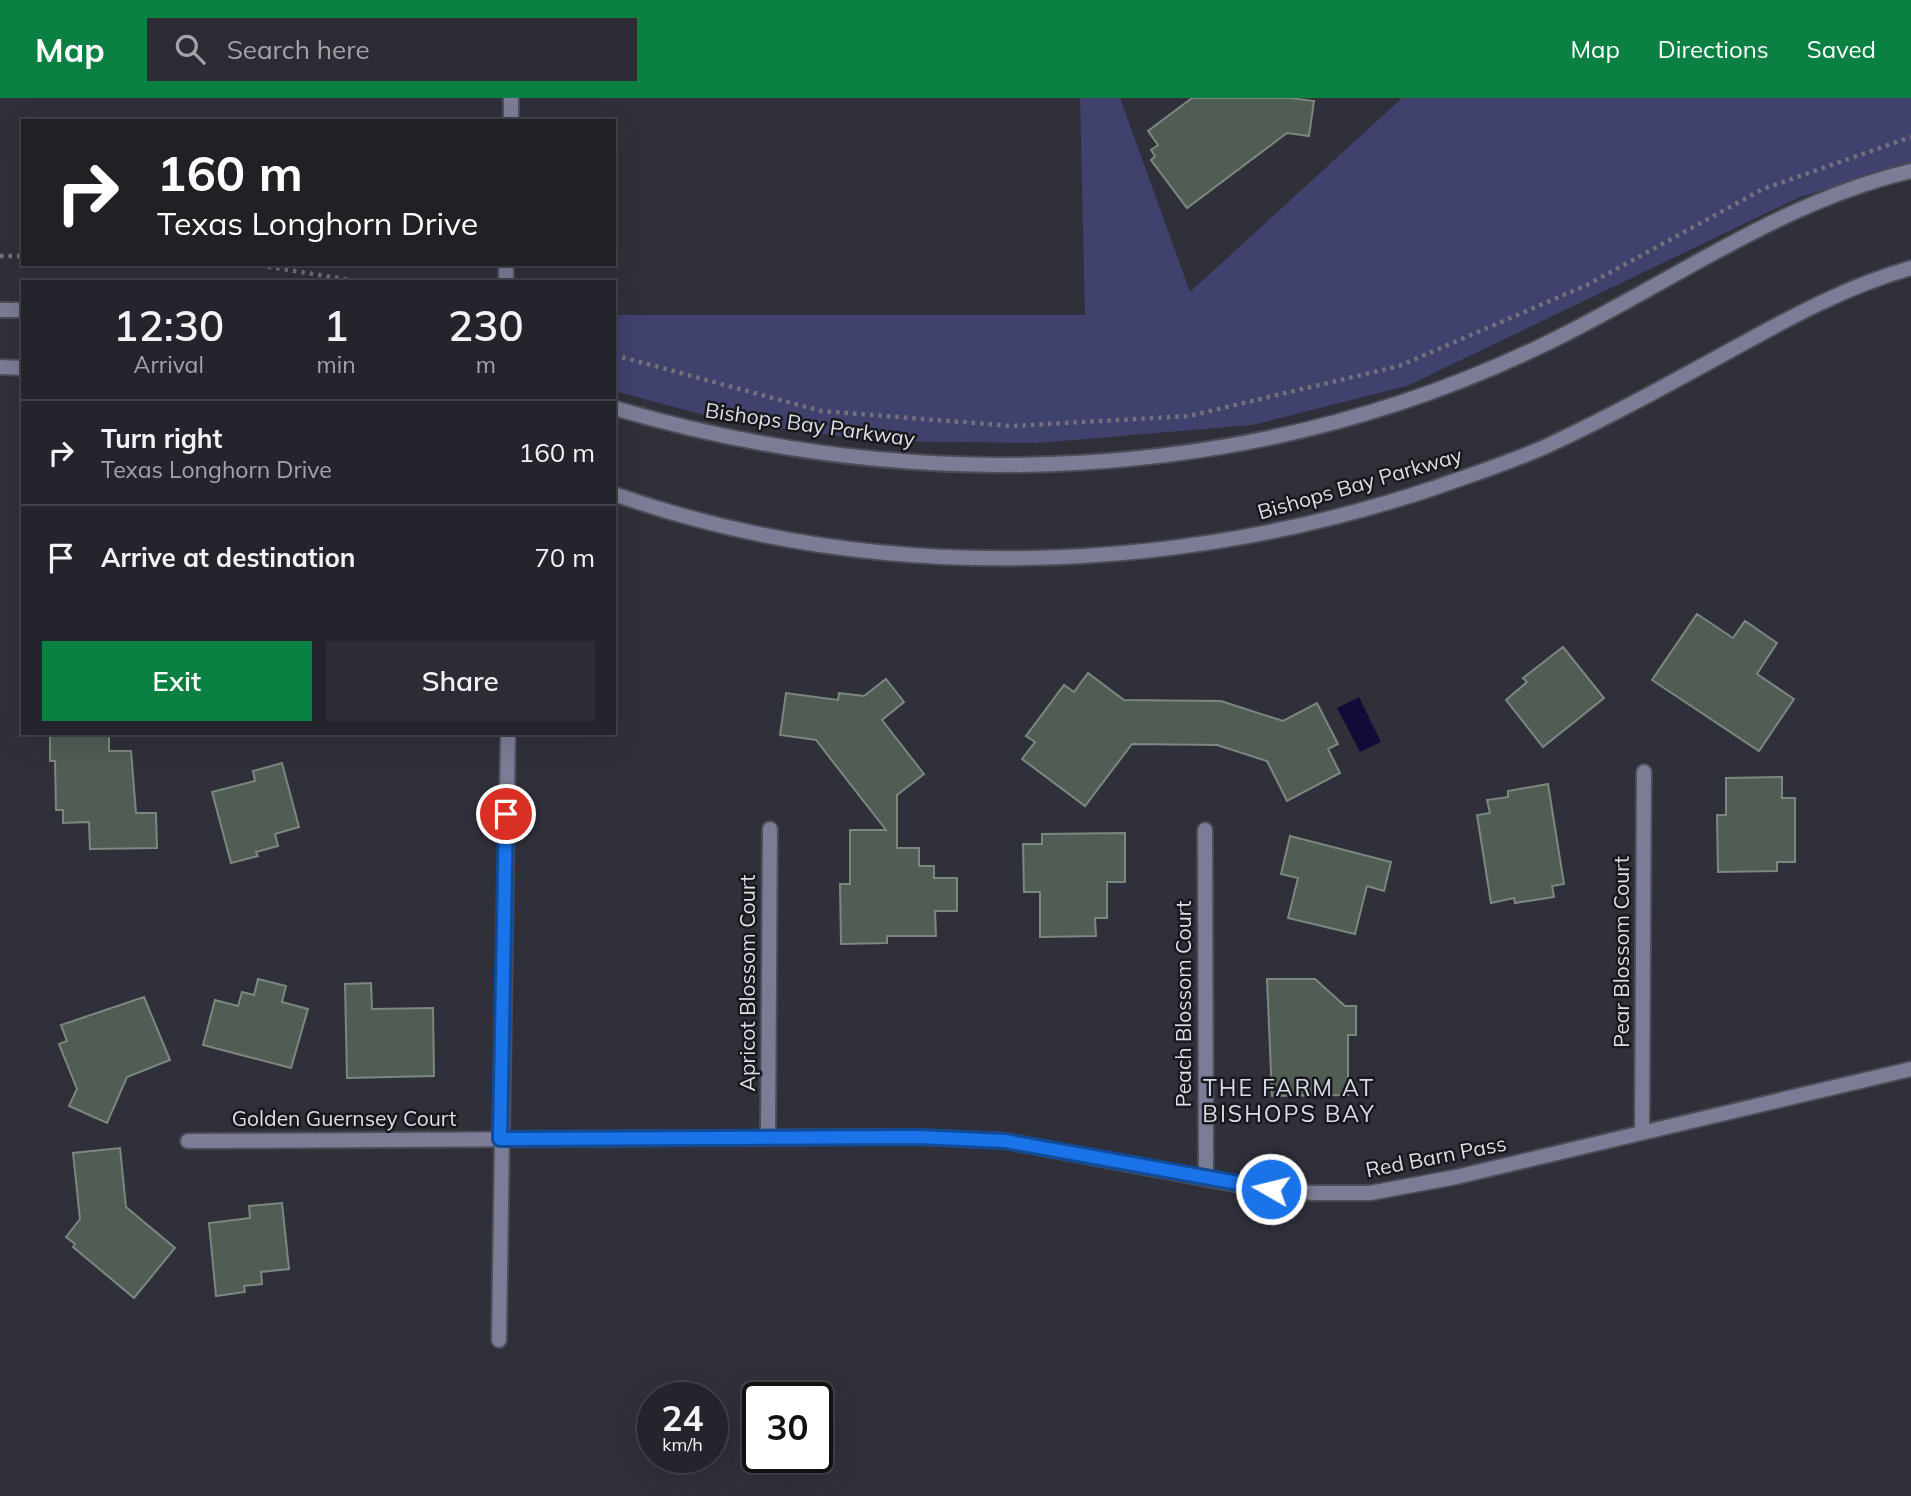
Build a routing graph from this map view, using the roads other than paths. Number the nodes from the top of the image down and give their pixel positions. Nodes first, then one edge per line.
1 (512, 98) edge
2 (511, 119) edge
3 (1911, 172) edge
4 (1911, 268) edge
5 (0, 310) edge
6 (21, 310) edge
7 (0, 367) edge
8 (21, 368) edge
9 (616, 409) edge
10 (616, 495) edge
11 (508, 735) edge
12 (1644, 772) dead end
13 (770, 828) dead end
14 (1205, 830) dead end
15 (1911, 1069) edge
16 (1642, 1132) junction
17 (768, 1138) junction
18 (500, 1139) junction
19 (188, 1141) dead end
20 (1206, 1178) junction
21 (499, 1340) dead end

1 - 2 street
3 - 9 street, Bishops Bay Parkway
4 - 10 street, Bishops Bay Parkway
5 - 6 street
7 - 8 street
11 - 18 street
12 - 16 street, Pear Blossom Court
13 - 17 street, Apricot Blossom Court
14 - 20 street, Peach Blossom Court
15 - 16 street, Red Barn Pass
16 - 20 street, Red Barn Pass
17 - 18 street, Red Barn Pass
17 - 20 street, Red Barn Pass
18 - 19 street, Golden Guernsey Court
18 - 21 street

